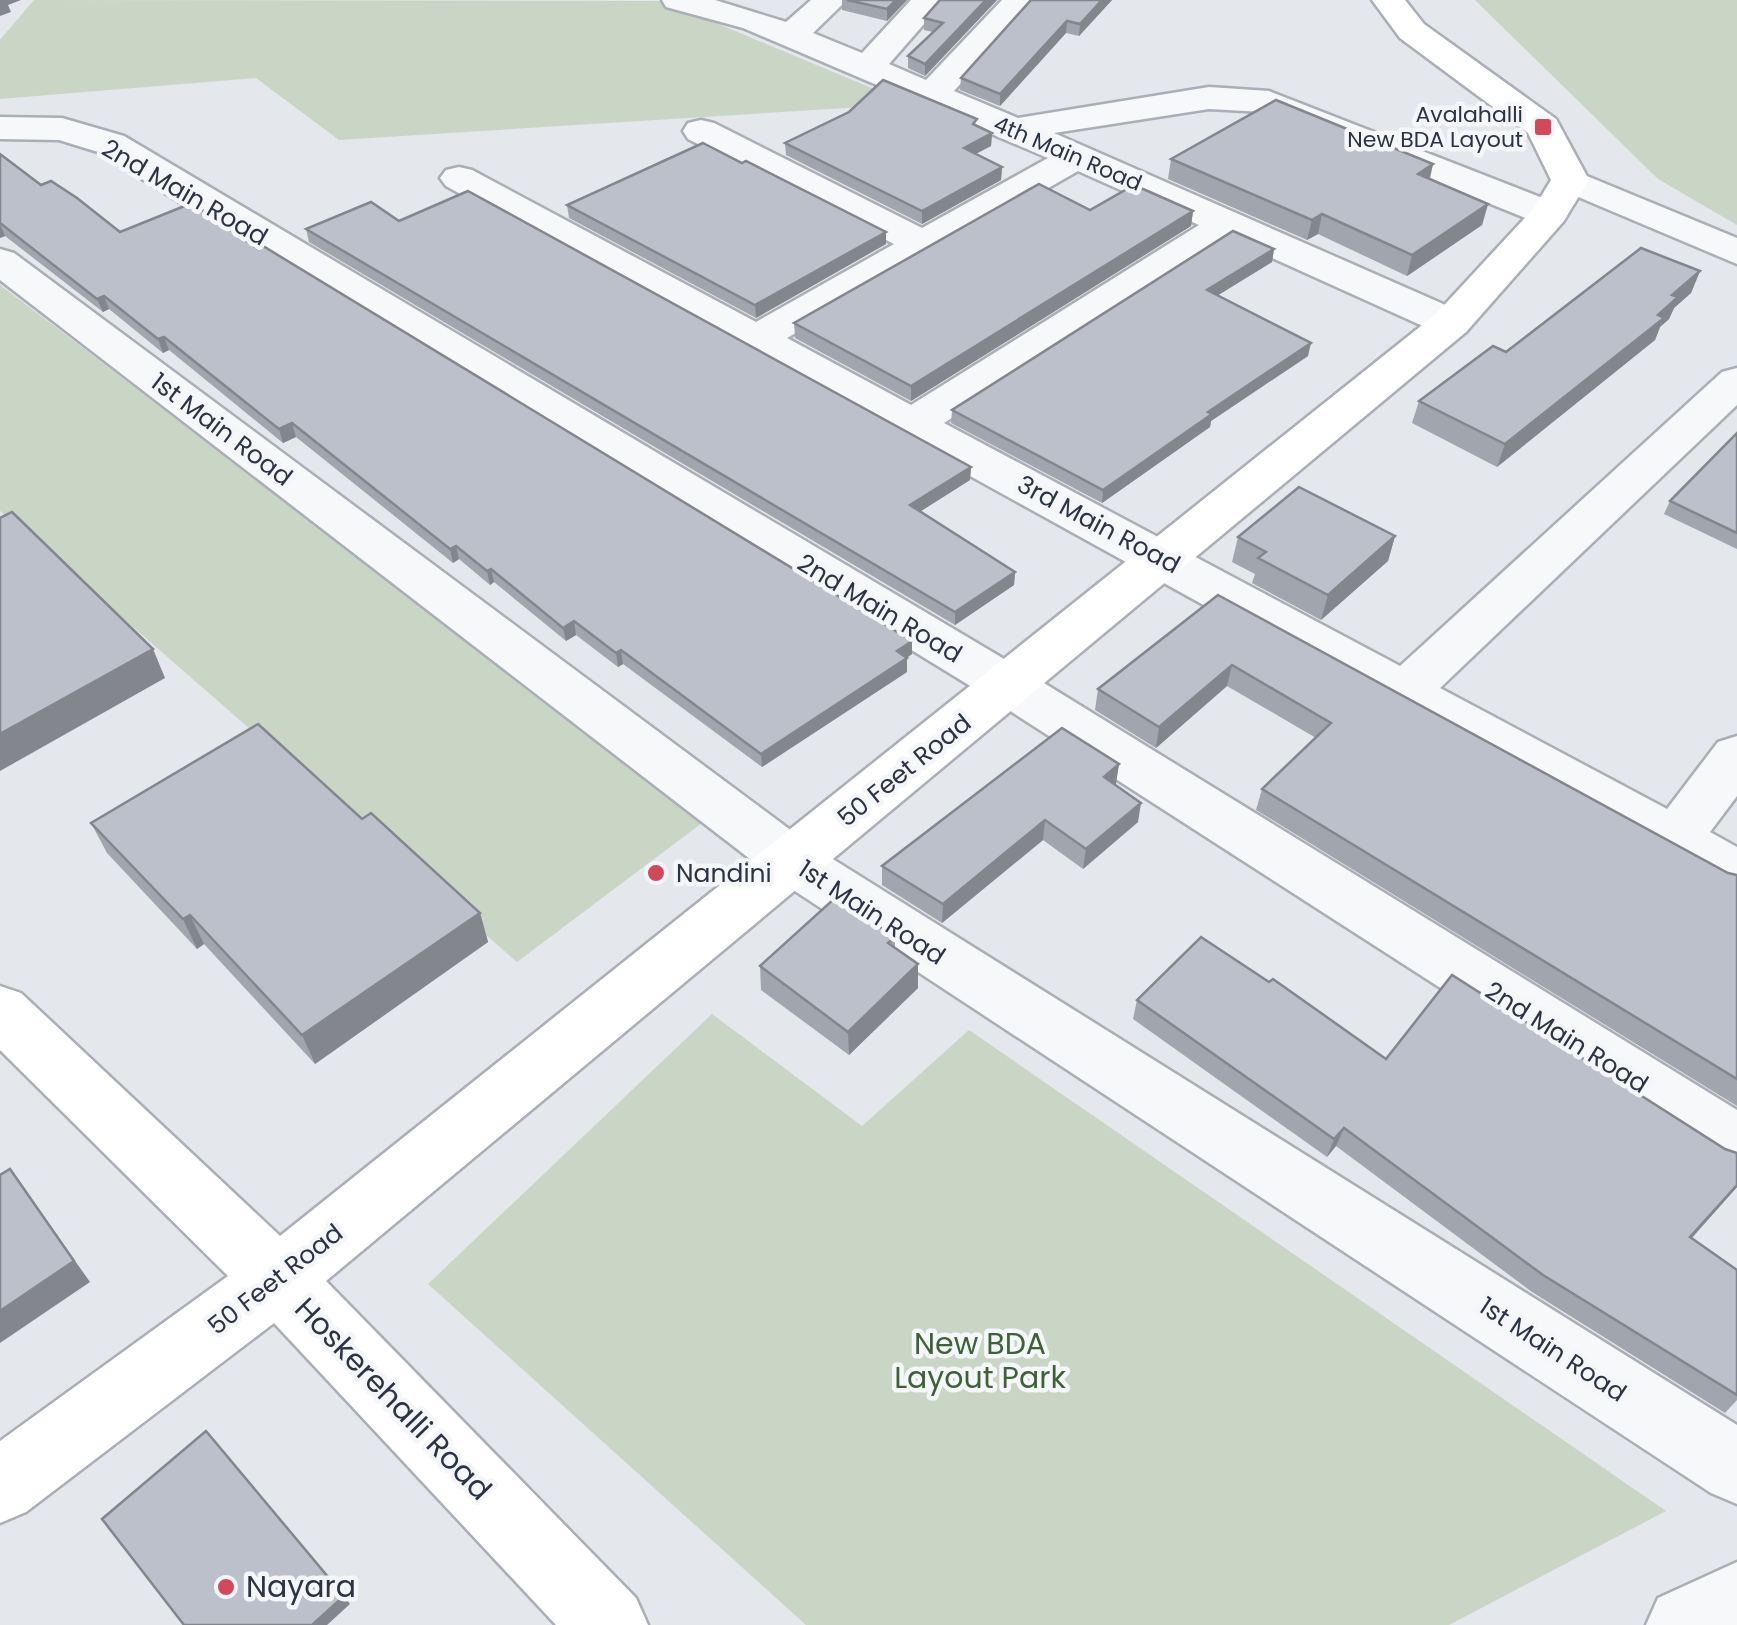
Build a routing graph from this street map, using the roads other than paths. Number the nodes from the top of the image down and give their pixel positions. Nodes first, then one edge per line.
1 (678, 0) edge
2 (830, 0) edge
3 (929, 0) edge
4 (1020, 0) edge
5 (1388, 0) edge
6 (790, 36) junction
7 (866, 68) junction
8 (931, 94) junction
9 (0, 128) edge
10 (1014, 129) junction
11 (701, 132) dead end
12 (1078, 156) junction
13 (459, 178) dead end
14 (1559, 197) junction
15 (1228, 224) junction
16 (923, 244) junction
17 (1737, 252) edge
18 (0, 261) edge
19 (1451, 323) junction
20 (754, 340) junction
21 (1737, 381) edge
22 (913, 423) junction
23 (1163, 558) junction
24 (1008, 685) junction
25 (1405, 692) junction
26 (1737, 756) edge
27 (1675, 839) junction
28 (792, 861) junction
29 (1737, 873) edge
30 (0, 1011) edge
31 (1737, 1144) edge
32 (278, 1279) junction
33 (1737, 1467) edge
34 (0, 1486) edge
35 (1737, 1600) edge
36 (609, 1625) edge
37 (1685, 1625) edge

1 - 6 street, 4th Main Road
2 - 6 street
3 - 7 street
4 - 8 street
5 - 14 main road
6 - 7 street, 4th Main Road
7 - 8 street, 4th Main Road
8 - 10 street, 4th Main Road
9 - 24 street, 2nd Main Road
10 - 12 street, 4th Main Road
10 - 14 street
11 - 16 street
12 - 15 street, 4th Main Road
12 - 16 street
13 - 20 street, 3rd Main Road
14 - 17 street
14 - 19 main road, 50 Feet Road
15 - 19 street, 4th Main Road
15 - 22 street
16 - 20 street
18 - 28 street, 1st Main Road
19 - 23 main road, 50 Feet Road
20 - 22 street, 3rd Main Road
21 - 25 street
22 - 23 street, 3rd Main Road
23 - 24 main road, 50 Feet Road
23 - 25 street, 3rd Main Road
24 - 28 main road, 50 Feet Road
24 - 31 street, 2nd Main Road
25 - 27 street, 3rd Main Road
26 - 27 street
27 - 29 street, 3rd Main Road
28 - 32 main road, 50 Feet Road
28 - 33 street, 1st Main Road
30 - 32 main road, Hoskerehalli Road
32 - 34 main road, 50 Feet Road
32 - 36 main road, Hoskerehalli Road
35 - 37 street

